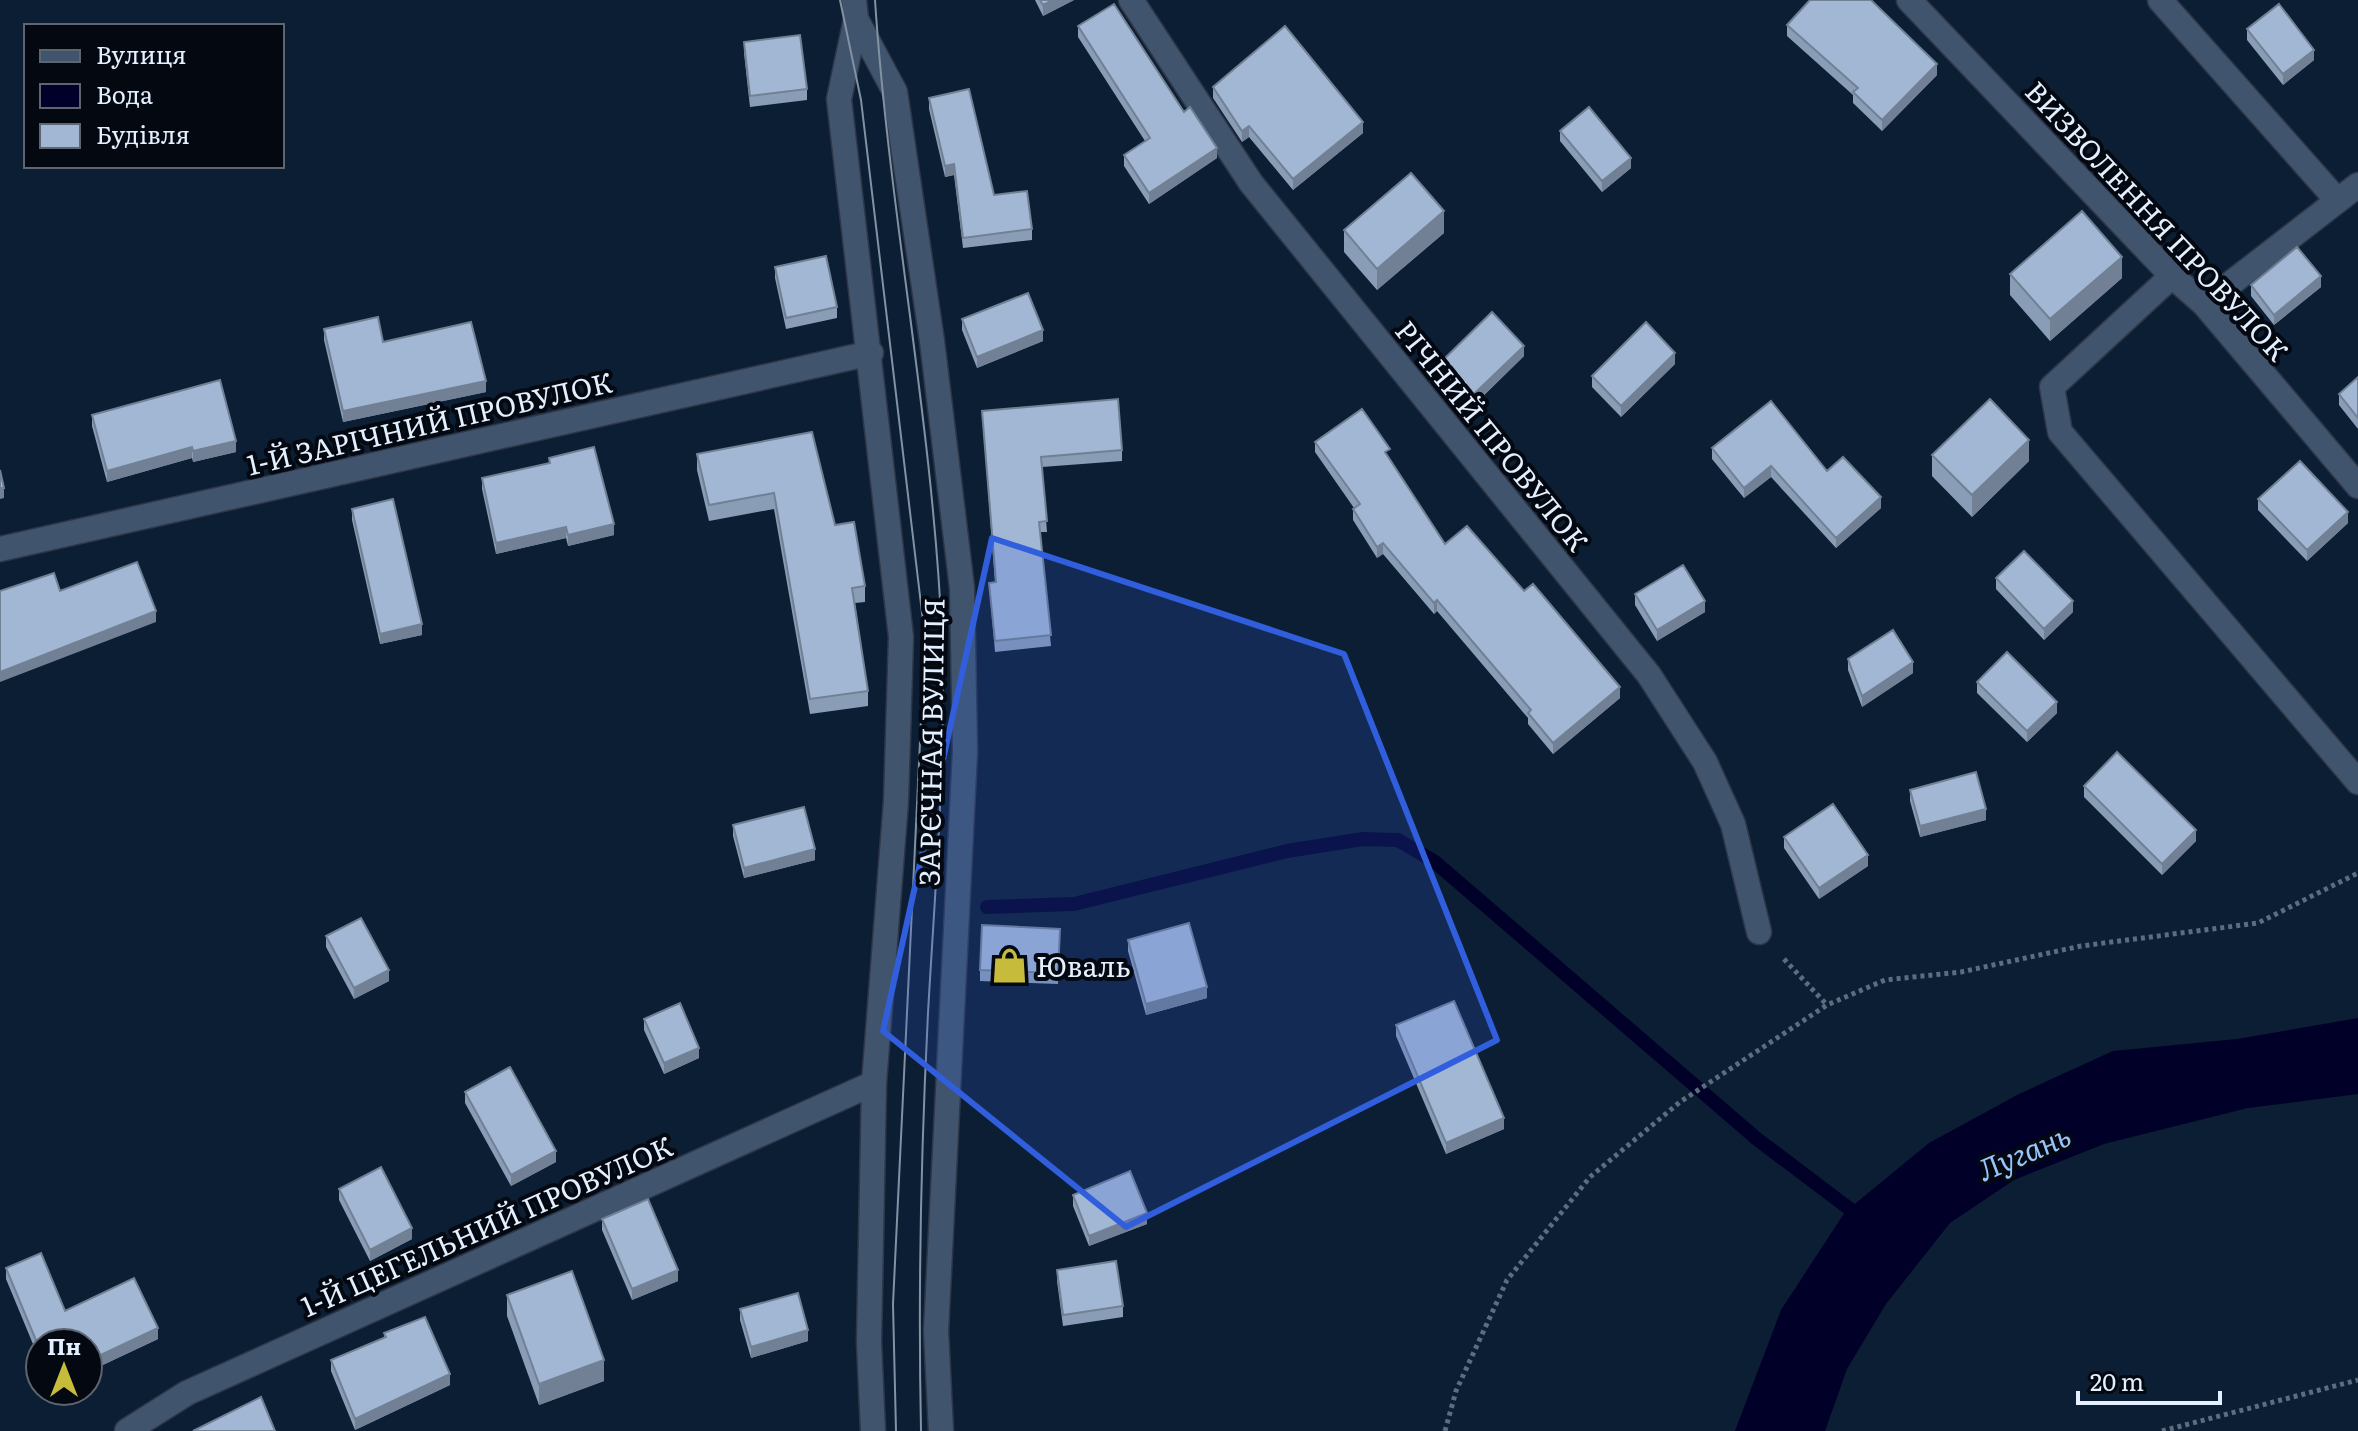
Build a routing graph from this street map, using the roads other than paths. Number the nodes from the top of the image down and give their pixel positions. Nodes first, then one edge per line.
1 (1131, 0) edge
2 (1909, 0) edge
3 (2160, 0) edge
4 (855, 10) edge
5 (2358, 185) edge
6 (2337, 200) junction
7 (2172, 276) junction
8 (2204, 304) junction
9 (871, 353) junction
10 (2358, 486) edge
11 (0, 549) edge
12 (2358, 782) edge
13 (1759, 932) road end
14 (874, 1083) junction
15 (127, 1431) edge
16 (873, 1431) edge
17 (941, 1431) edge

1 - 13 street, РІЧНИЙ ПРОВУЛОК
2 - 7 street, ВИЗВОЛЕННЯ ПРОВУЛОК
3 - 6 street
4 - 9 street, ЗАРЄЧНАЯ ВУЛИЦЯ
4 - 17 street, ЗАРЄЧНАЯ ВУЛИЦЯ
5 - 6 street
6 - 8 street
7 - 8 street, ВИЗВОЛЕННЯ ПРОВУЛОК
7 - 12 street
8 - 10 street, ВИЗВОЛЕННЯ ПРОВУЛОК
9 - 11 street, 1-Й ЗАРІЧНИЙ ПРОВУЛОК
9 - 14 street, ЗАРЄЧНАЯ ВУЛИЦЯ
14 - 15 street, 1-Й ЦЕГЕЛЬНИЙ ПРОВУЛОК
14 - 16 street, ЗАРЄЧНАЯ ВУЛИЦЯ

